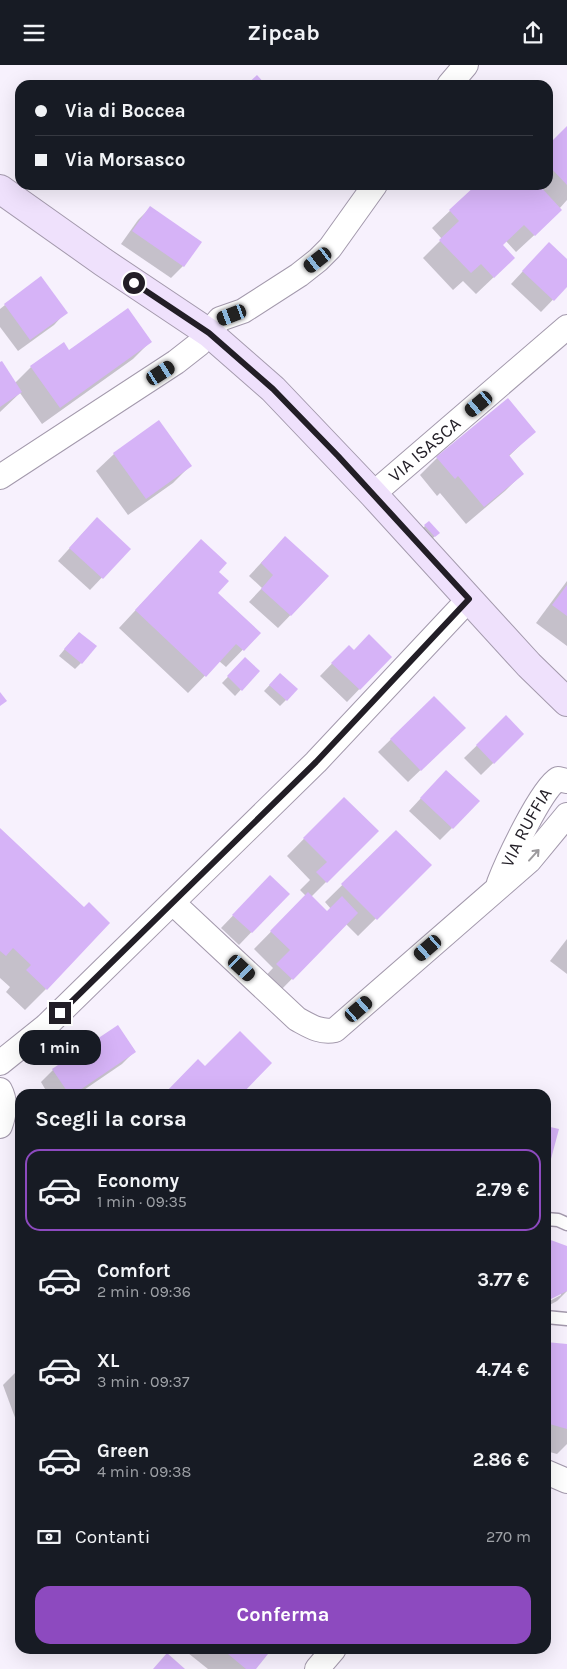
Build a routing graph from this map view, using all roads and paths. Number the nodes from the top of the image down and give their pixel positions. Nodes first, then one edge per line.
1 (466, 65) edge
2 (453, 80) edge
3 (0, 189) edge
4 (371, 190) edge
5 (567, 327) edge
6 (209, 333) junction
7 (0, 477) edge
8 (373, 494) junction
9 (469, 599) junction
10 (561, 692) edge
11 (567, 781) edge
12 (567, 815) edge
13 (498, 887) junction
14 (173, 903) junction
15 (0, 1063) edge
16 (0, 1091) edge
17 (0, 1125) edge
18 (551, 1219) edge
19 (567, 1224) edge
20 (551, 1317) edge
21 (567, 1319) edge
22 (551, 1474) edge
23 (567, 1481) edge
24 (330, 1654) edge
25 (317, 1669) edge

1 - 2 street
3 - 6 main road
4 - 6 street
5 - 8 street, VIA ISASCA
6 - 7 street
6 - 8 main road
8 - 9 main road
9 - 10 main road
9 - 14 street
11 - 13 street, VIA RUFFIA
13 -> 12 street, VIA RUFFIA
13 - 14 street, VIA RUFFIA
14 - 15 street
16 - 17 street
18 - 19 lane
20 - 21 lane
22 - 23 street
24 - 25 street

